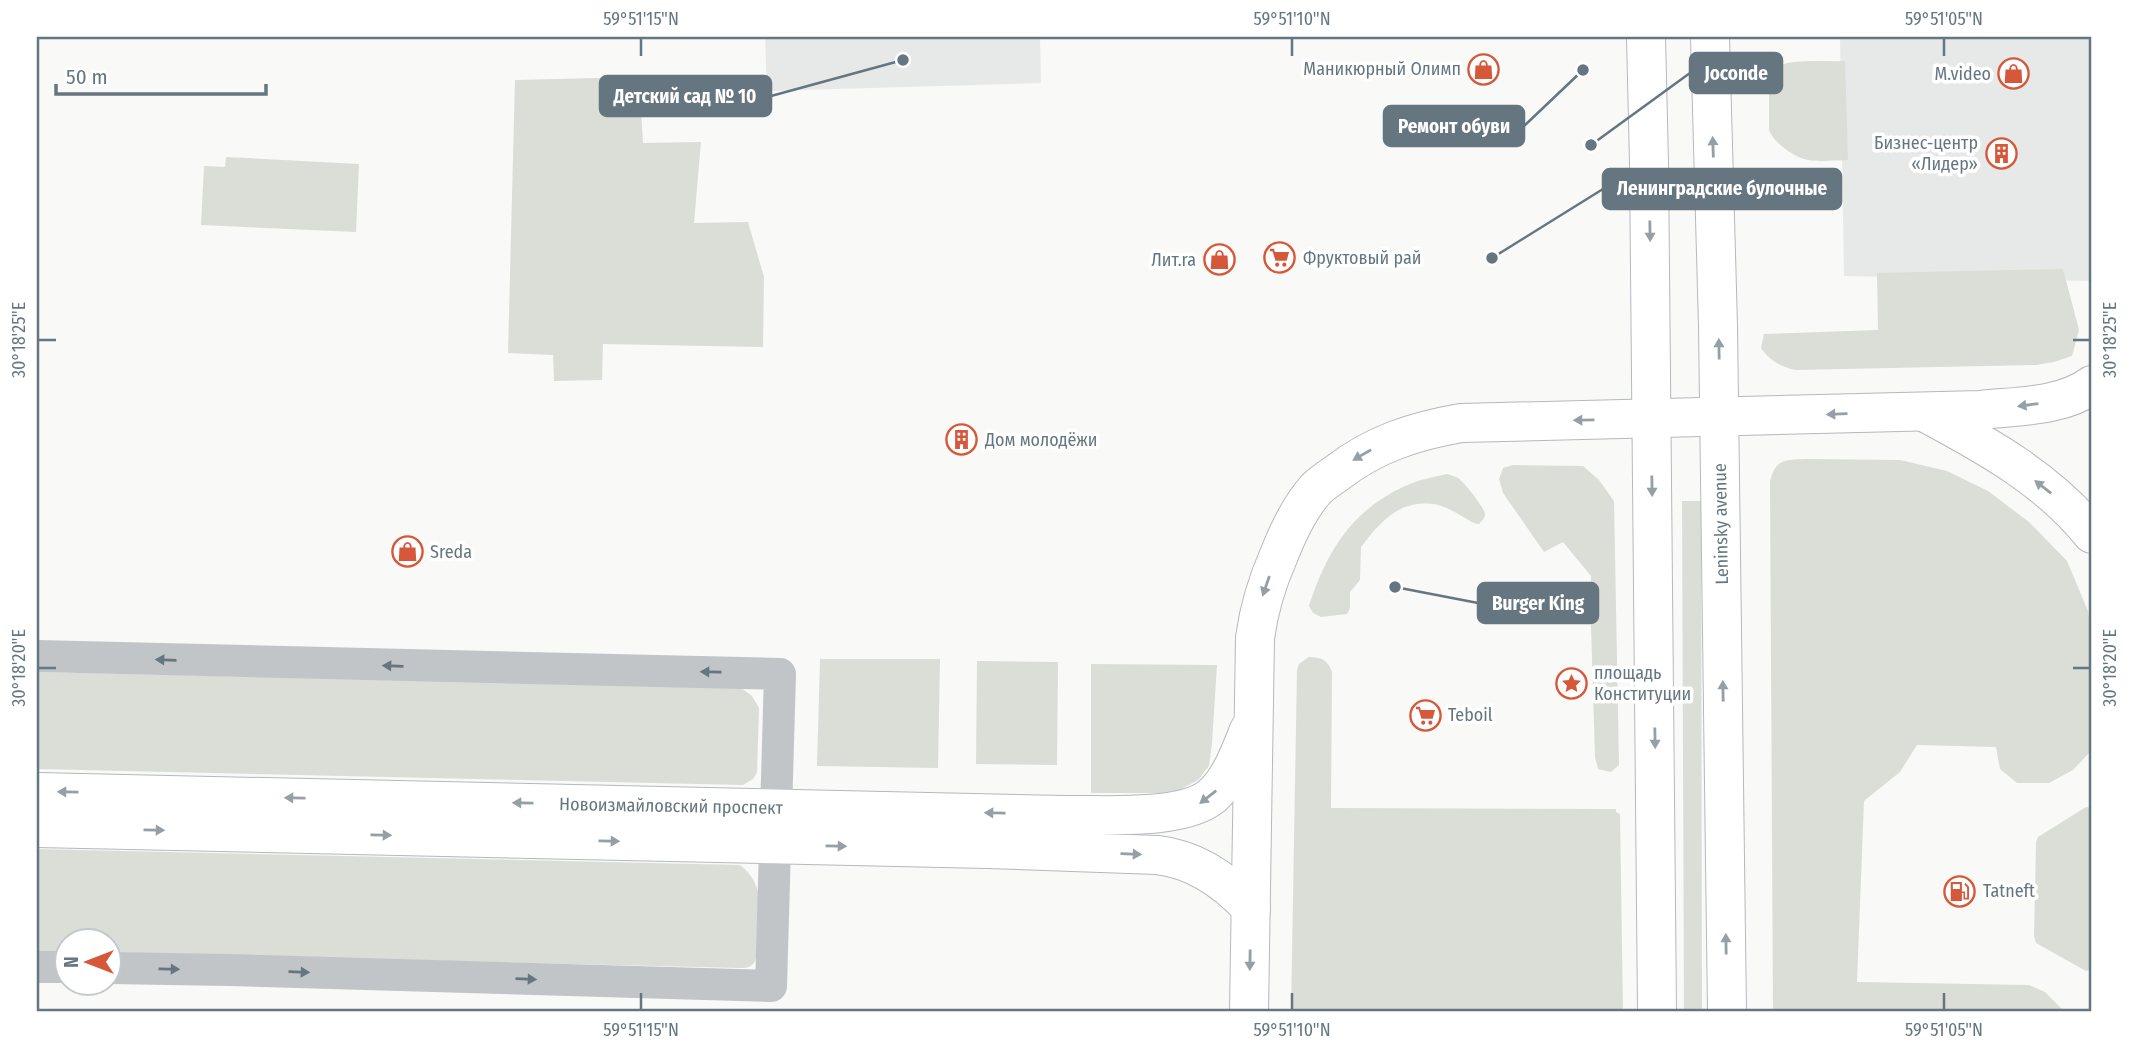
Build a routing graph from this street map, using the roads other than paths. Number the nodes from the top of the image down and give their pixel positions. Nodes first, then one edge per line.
1 (1646, 37) edge
2 (1710, 37) edge
3 (2092, 385) edge
4 (1924, 412) junction
5 (1720, 417) junction
6 (1652, 418) junction
7 (2092, 534) edge
8 (37, 656) edge
9 (1254, 718) junction
10 (37, 792) edge
11 (775, 826) junction
12 (37, 828) edge
13 (1251, 908) junction
14 (122, 968) edge
15 (1249, 1012) edge
16 (1657, 1012) edge
17 (1727, 1012) edge

1 -> 6 main road
5 -> 2 main road, Leninsky avenue
3 -> 4 main road
4 -> 5 main road
7 -> 4 main road
5 - 6 main road
17 -> 5 main road, Leninsky avenue
6 -> 9 main road
6 -> 16 main road
11 -> 8 street
9 -> 11 main road, Новоизмайловский проспект
9 - 13 main road
11 -> 10 main road, Новоизмайловский проспект
12 -> 11 main road, Новоизмайловский проспект
11 -> 13 main road, Новоизмайловский проспект
14 -> 11 street
13 -> 15 main road

